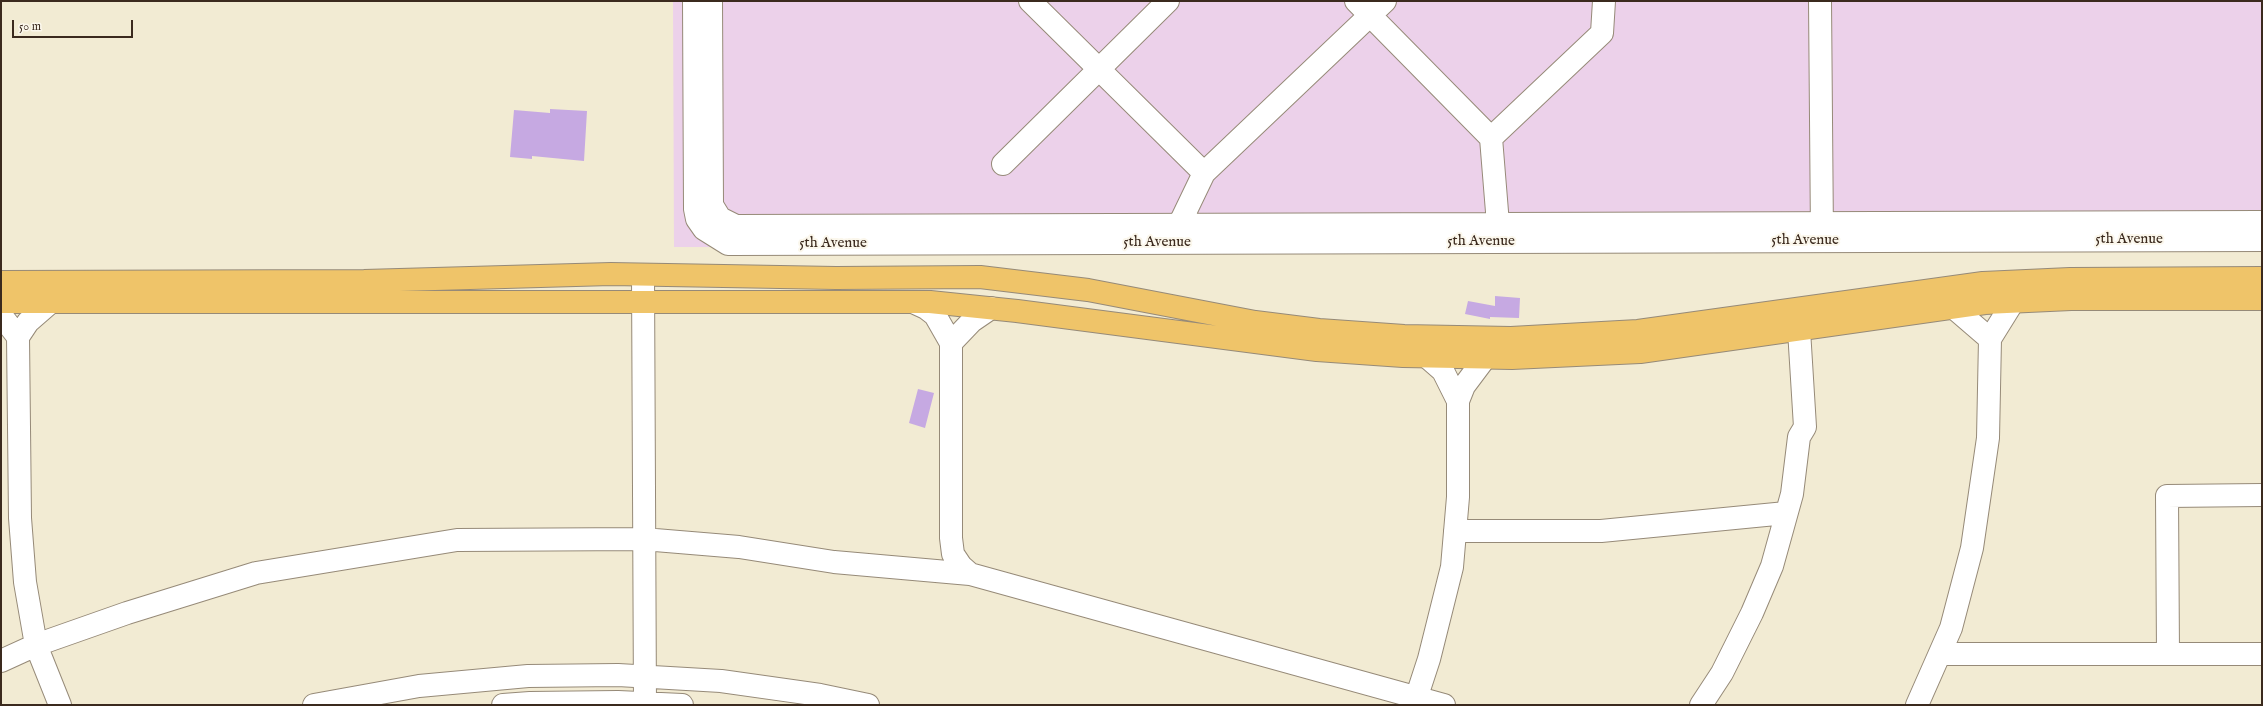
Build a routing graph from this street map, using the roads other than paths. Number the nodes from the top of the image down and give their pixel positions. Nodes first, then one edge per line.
1 (694, 1) edge
2 (711, 1) edge
3 (1030, 1) edge
4 (1168, 1) edge
5 (1604, 1) edge
6 (1820, 1) edge
7 (1370, 6) edge
8 (1099, 69) junction
9 (1491, 138) junction
10 (1004, 164) dead end
11 (1204, 173) junction
12 (2262, 222) edge
13 (712, 224) junction
14 (1498, 224) junction
15 (1179, 225) junction
16 (1822, 232) junction
17 (2262, 240) edge
18 (643, 274) junction
19 (2262, 278) edge
20 (1, 282) edge
21 (2262, 299) edge
22 (1, 302) edge
23 (51, 302) junction
24 (643, 302) junction
25 (913, 302) junction
26 (2013, 302) junction
27 (991, 308) junction
28 (1954, 308) junction
29 (1, 315) edge
30 (1799, 330) junction
31 (18, 337) junction
32 (1990, 339) junction
33 (951, 343) junction
34 (1427, 357) junction
35 (1485, 358) junction
36 (1458, 401) junction
37 (2262, 495) edge
38 (1786, 513) junction
39 (1455, 531) junction
40 (643, 539) junction
41 (970, 574) junction
42 (36, 645) junction
43 (1941, 652) junction
44 (2168, 654) junction
45 (2262, 654) edge
46 (1, 661) edge
47 (645, 677) junction
48 (1415, 701) edge
49 (645, 704) edge
50 (60, 705) edge
51 (314, 705) edge
52 (503, 705) edge
53 (682, 705) edge
54 (868, 705) edge
55 (1444, 705) edge
56 (1701, 705) edge
57 (1918, 705) edge

1 - 13 street
2 - 13 street
3 - 8 street
4 - 8 street
5 - 9 street
6 - 16 street
7 - 9 street
7 - 11 street
8 - 10 street
8 - 11 street
9 - 14 street
11 - 15 street
12 - 16 street, 5th Avenue
13 - 15 street, 5th Avenue
13 - 16 street, 5th Avenue
14 - 15 street, 5th Avenue
14 - 16 street, 5th Avenue
16 - 17 street, 5th Avenue
18 - 19 main road
18 - 20 main road
18 - 24 street
21 - 26 main road
22 - 23 main road
23 - 24 main road
23 - 31 street
24 - 25 main road
24 - 40 street
25 - 27 main road
25 - 33 street
26 - 28 main road
26 - 32 street
27 - 33 street
27 - 34 main road
28 - 30 main road
28 - 32 street
29 - 31 street
30 - 35 main road
30 - 38 street
31 - 42 street
32 - 43 street
33 - 41 street
34 - 35 main road
34 - 36 street
35 - 36 street
36 - 39 street
37 - 44 street
38 - 39 street
38 - 56 street
39 - 48 street
40 - 41 street
40 - 42 street
40 - 47 street
41 - 48 street
42 - 46 street
42 - 50 street
43 - 44 street
43 - 57 street
44 - 45 street
47 - 49 street
47 - 51 street
47 - 54 street
48 - 55 street
49 - 52 street
49 - 53 street

